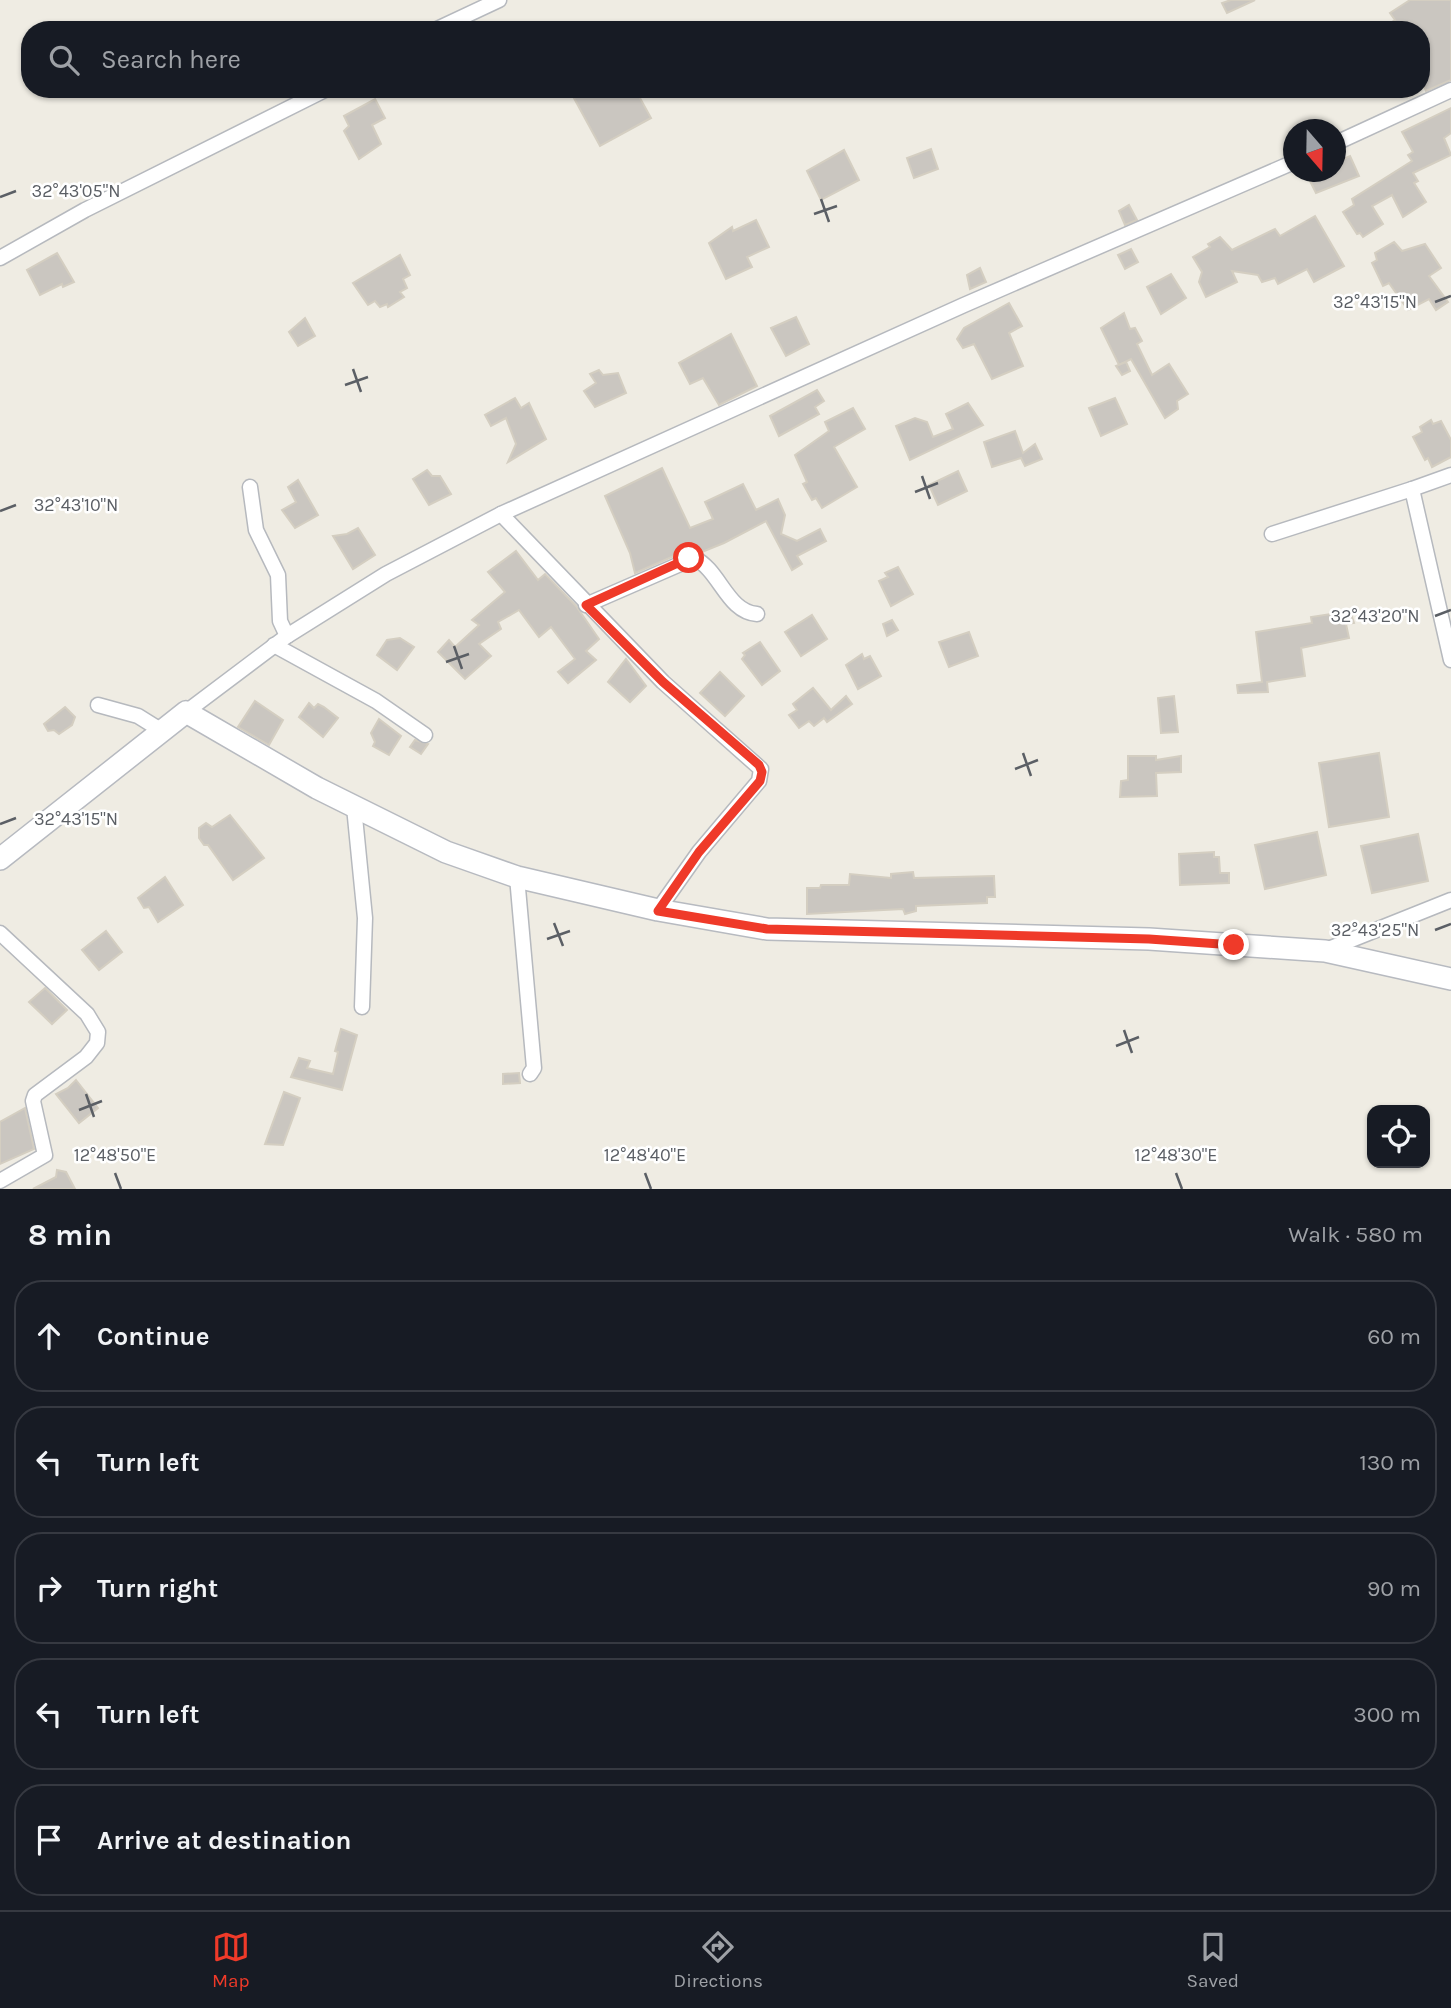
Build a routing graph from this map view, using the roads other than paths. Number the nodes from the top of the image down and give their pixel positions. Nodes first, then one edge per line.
1 (499, 0) edge
2 (454, 21) edge
3 (1451, 90) edge
4 (309, 98) edge
5 (1346, 138) edge
6 (1283, 166) edge
7 (0, 258) edge
8 (1451, 475) edge
9 (250, 486) dead end
10 (1412, 489) junction
11 (500, 514) junction
12 (1272, 534) dead end
13 (586, 605) junction
14 (757, 614) dead end
15 (287, 636) junction
16 (274, 645) junction
17 (1451, 660) edge
18 (98, 705) dead end
19 (186, 712) junction
20 (162, 732) junction
21 (425, 735) dead end
22 (354, 807) junction
23 (0, 859) edge
24 (517, 877) junction
25 (1451, 900) edge
26 (658, 911) junction
27 (0, 933) edge
28 (1325, 951) junction
29 (1451, 979) edge
30 (362, 1007) dead end
31 (530, 1074) dead end
32 (0, 1181) edge

1 - 2 street
3 - 5 street
4 - 7 street
6 - 11 street
8 - 10 street
9 - 15 street
10 - 12 street
10 - 17 street
11 - 13 street
11 - 15 street
13 - 14 street
13 - 26 street
15 - 16 street
16 - 19 street
16 - 21 street
18 - 20 street
19 - 20 main road
19 - 22 main road
20 - 23 main road
22 - 24 main road
22 - 30 street
24 - 26 main road
24 - 31 street
25 - 28 street
26 - 28 main road
27 - 32 street
28 - 29 main road

